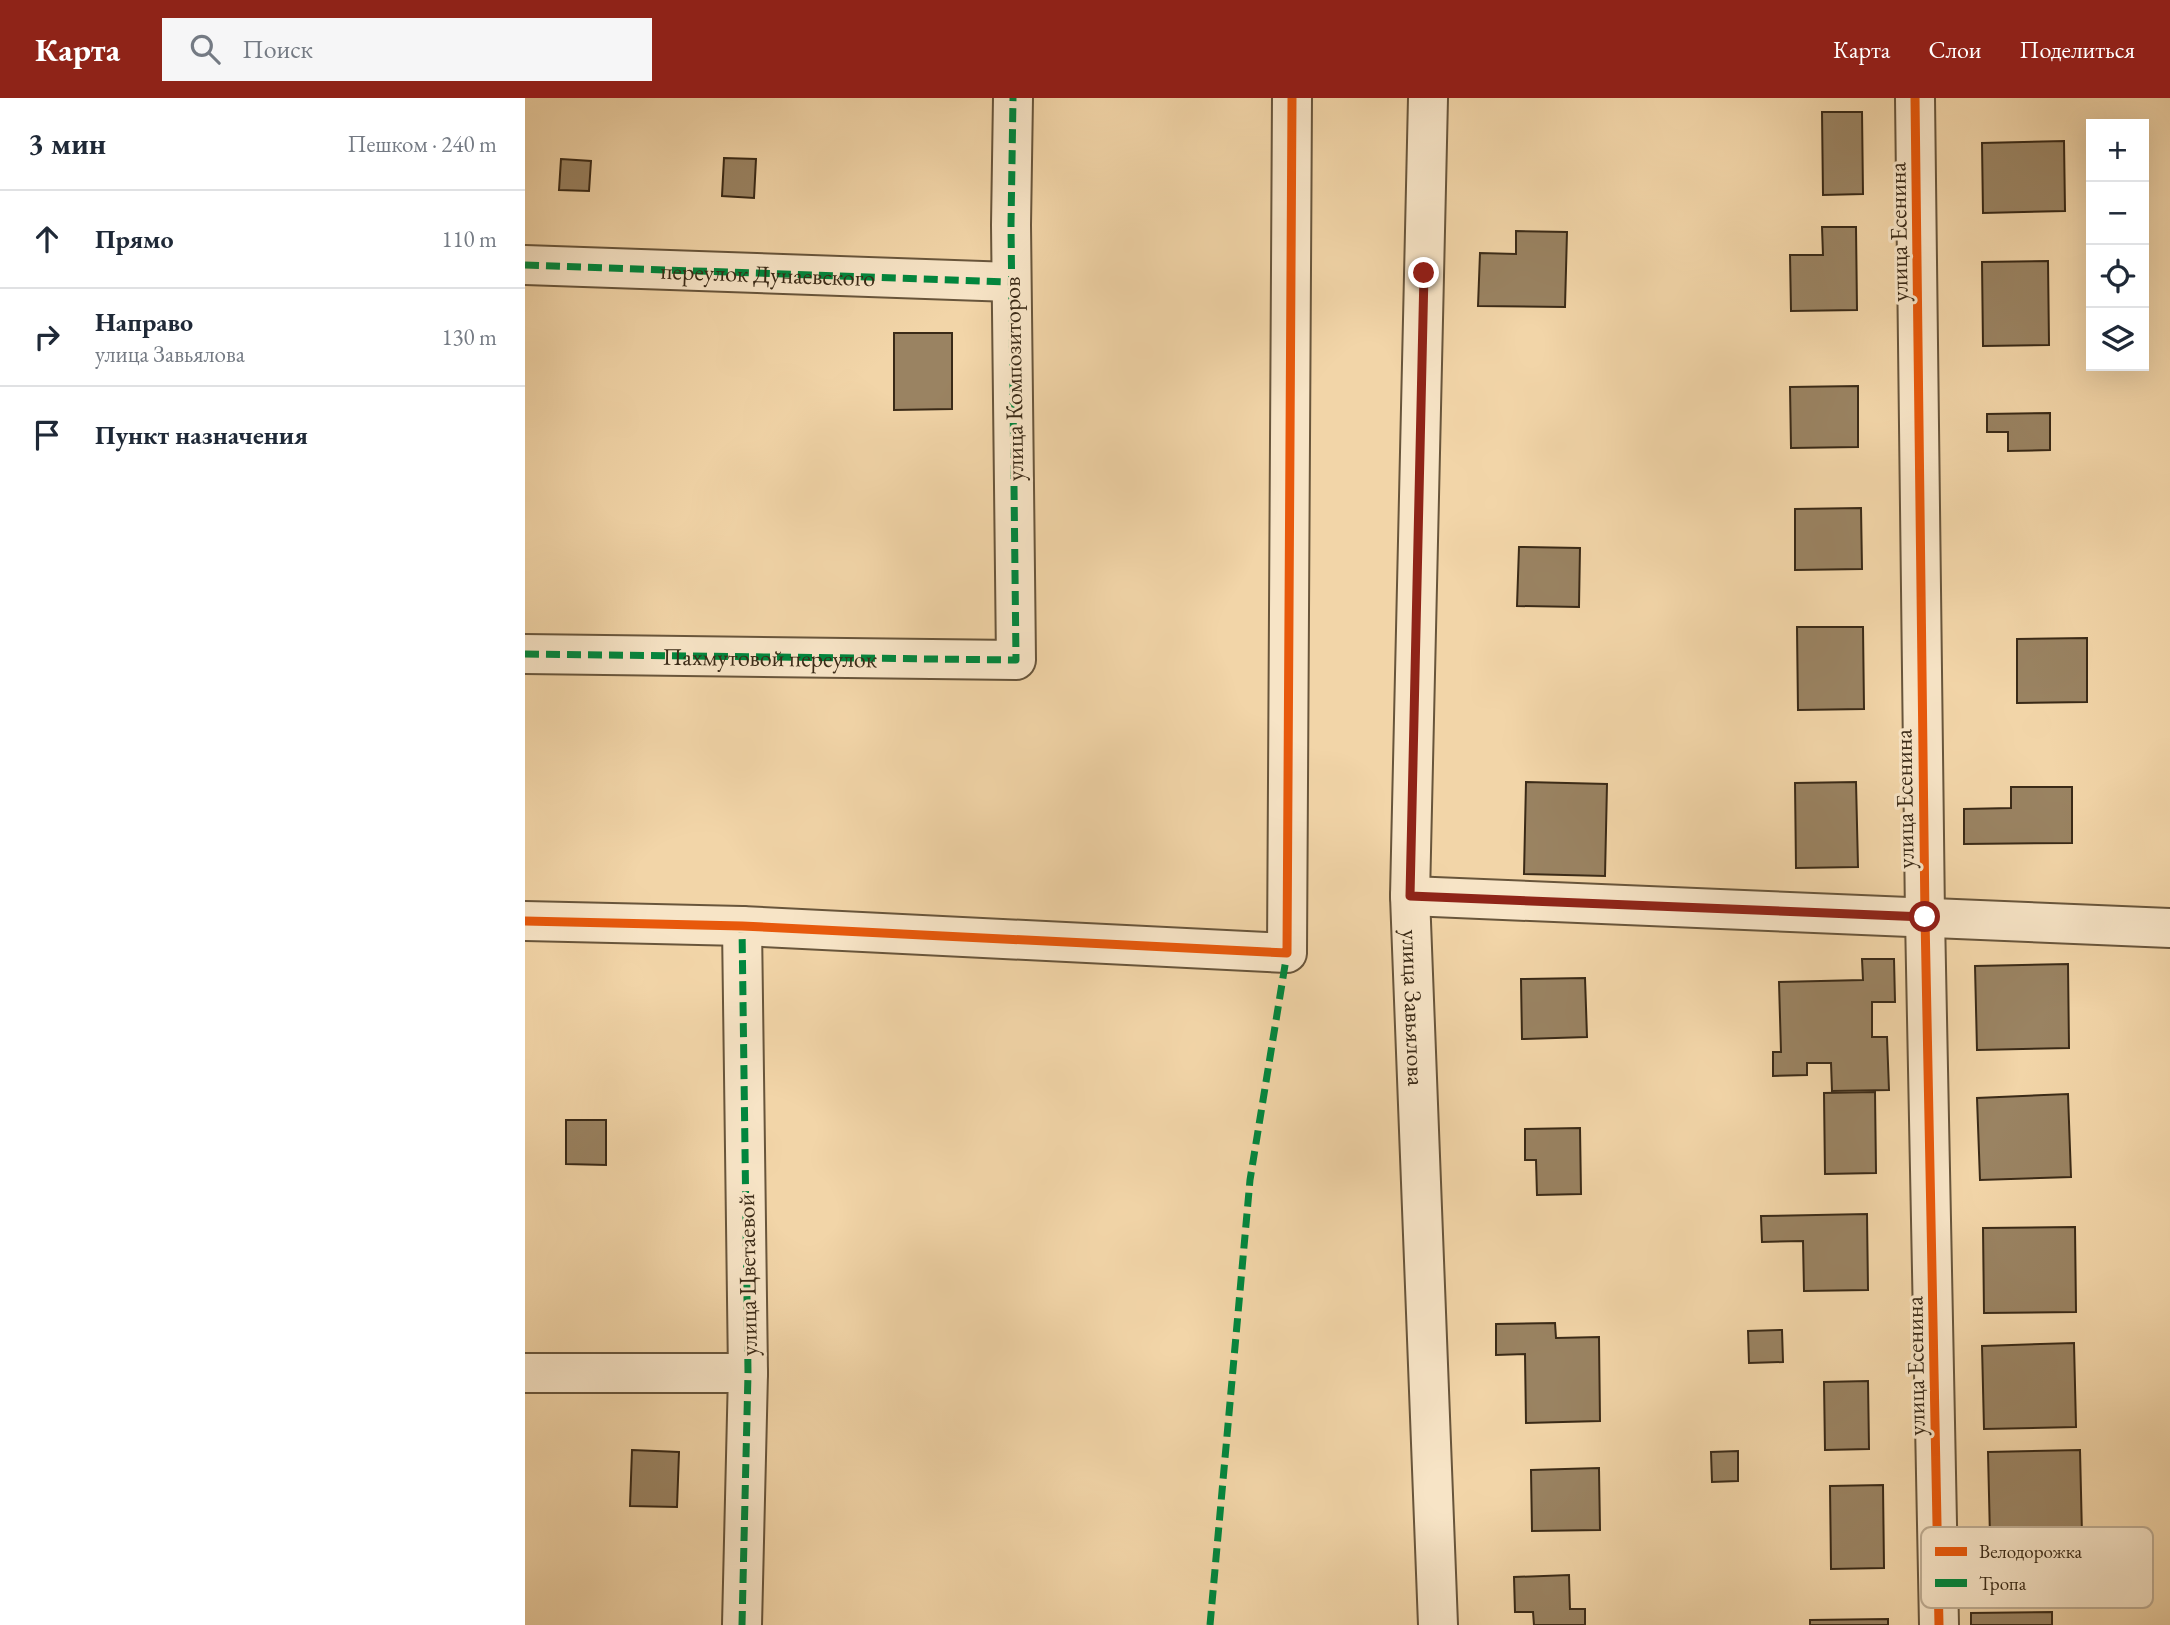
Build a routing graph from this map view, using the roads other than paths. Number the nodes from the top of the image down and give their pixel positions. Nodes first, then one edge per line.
1 (1013, 98) edge
2 (1292, 98) edge
3 (1428, 98) edge
4 (1915, 98) edge
5 (525, 265) edge
6 (1011, 282) junction
7 (525, 654) edge
8 (1016, 660) joint
9 (1410, 896) junction
10 (1925, 917) junction
11 (525, 921) edge
12 (742, 926) junction
13 (2170, 928) edge
14 (525, 1373) edge
15 (748, 1373) junction
16 (1937, 1527) edge
17 (742, 1625) edge
18 (1438, 1625) edge

1 - 6 street, улица Композиторов
2 - 12 street
3 - 9 street, улица Завьялова
4 - 10 street, улица Есенина
5 - 6 street, переулок Дунаевского
6 - 8 street, улица Композиторов
7 - 8 street, Пахмутовой переулок
9 - 10 street
9 - 18 street, улица Завьялова
10 - 13 street
10 - 16 street, улица Есенина
11 - 12 street
12 - 15 street, улица Цветаевой
14 - 15 street
15 - 17 street, улица Цветаевой

